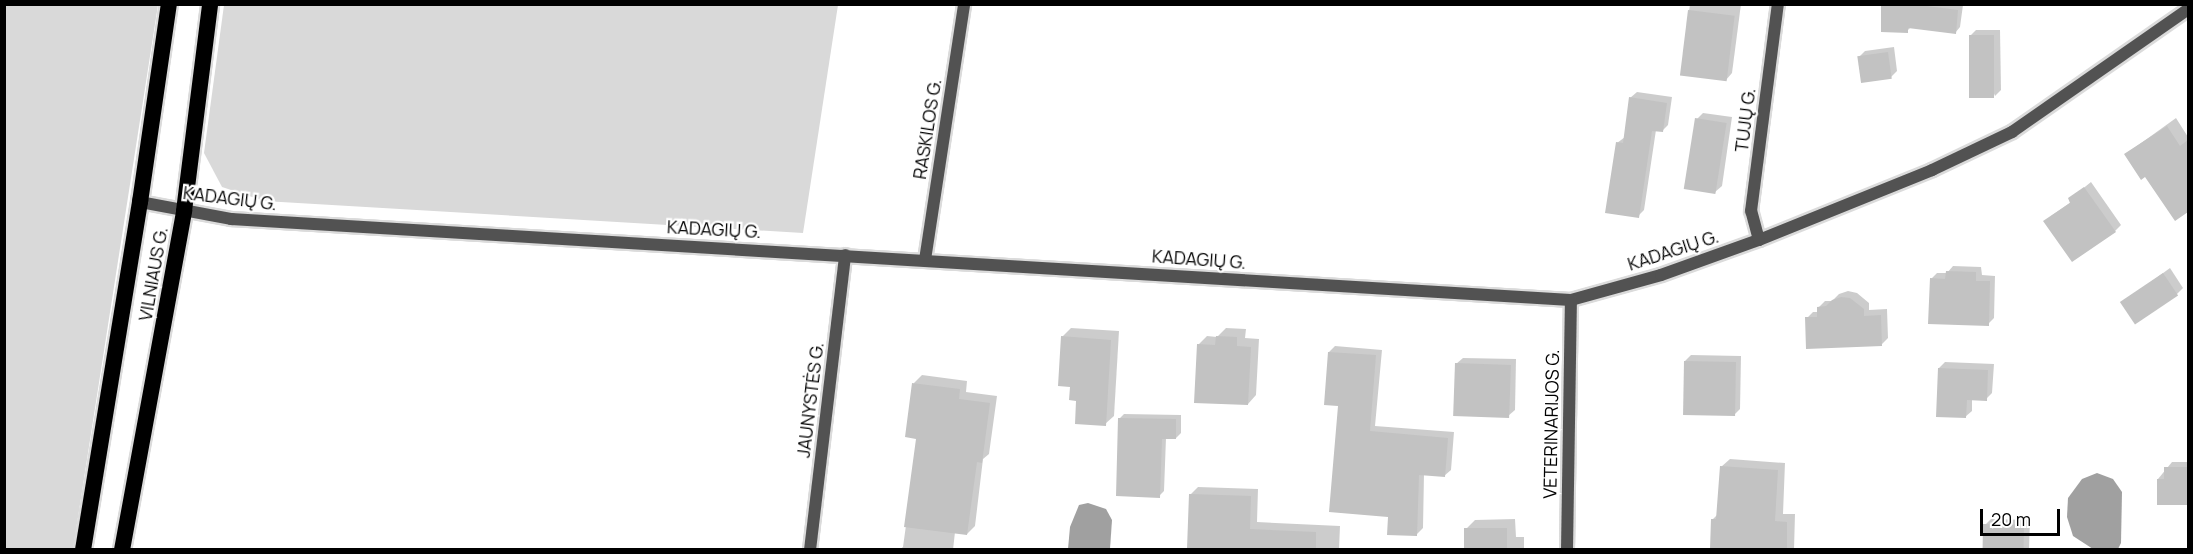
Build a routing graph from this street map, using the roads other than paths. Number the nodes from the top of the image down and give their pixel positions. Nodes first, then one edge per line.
1 (169, 4) edge
2 (210, 4) edge
3 (964, 4) edge
4 (1778, 4) edge
5 (2188, 9) edge
6 (140, 202) junction
7 (184, 211) junction
8 (1759, 240) junction
9 (845, 255) junction
10 (925, 260) junction
11 (1571, 300) junction
12 (83, 549) edge
13 (122, 549) edge
14 (810, 549) edge
15 (1567, 549) edge

1 - 6 highway, VILNIAUS G.
2 - 7 highway, VILNIAUS G.
3 - 10 street, RASKILOS G.
4 - 8 street, TUJŲ G.
5 - 8 street, KADAGIŲ G.
6 - 7 street, KADAGIŲ G.
6 - 12 highway, VILNIAUS G.
7 - 9 street, KADAGIŲ G.
7 - 13 highway, VILNIAUS G.
8 - 11 street, KADAGIŲ G.
9 - 10 street, KADAGIŲ G.
9 - 14 street, JAUNYSTĖS G.
10 - 11 street, KADAGIŲ G.
11 - 15 street, VETERINARIJOS G.

